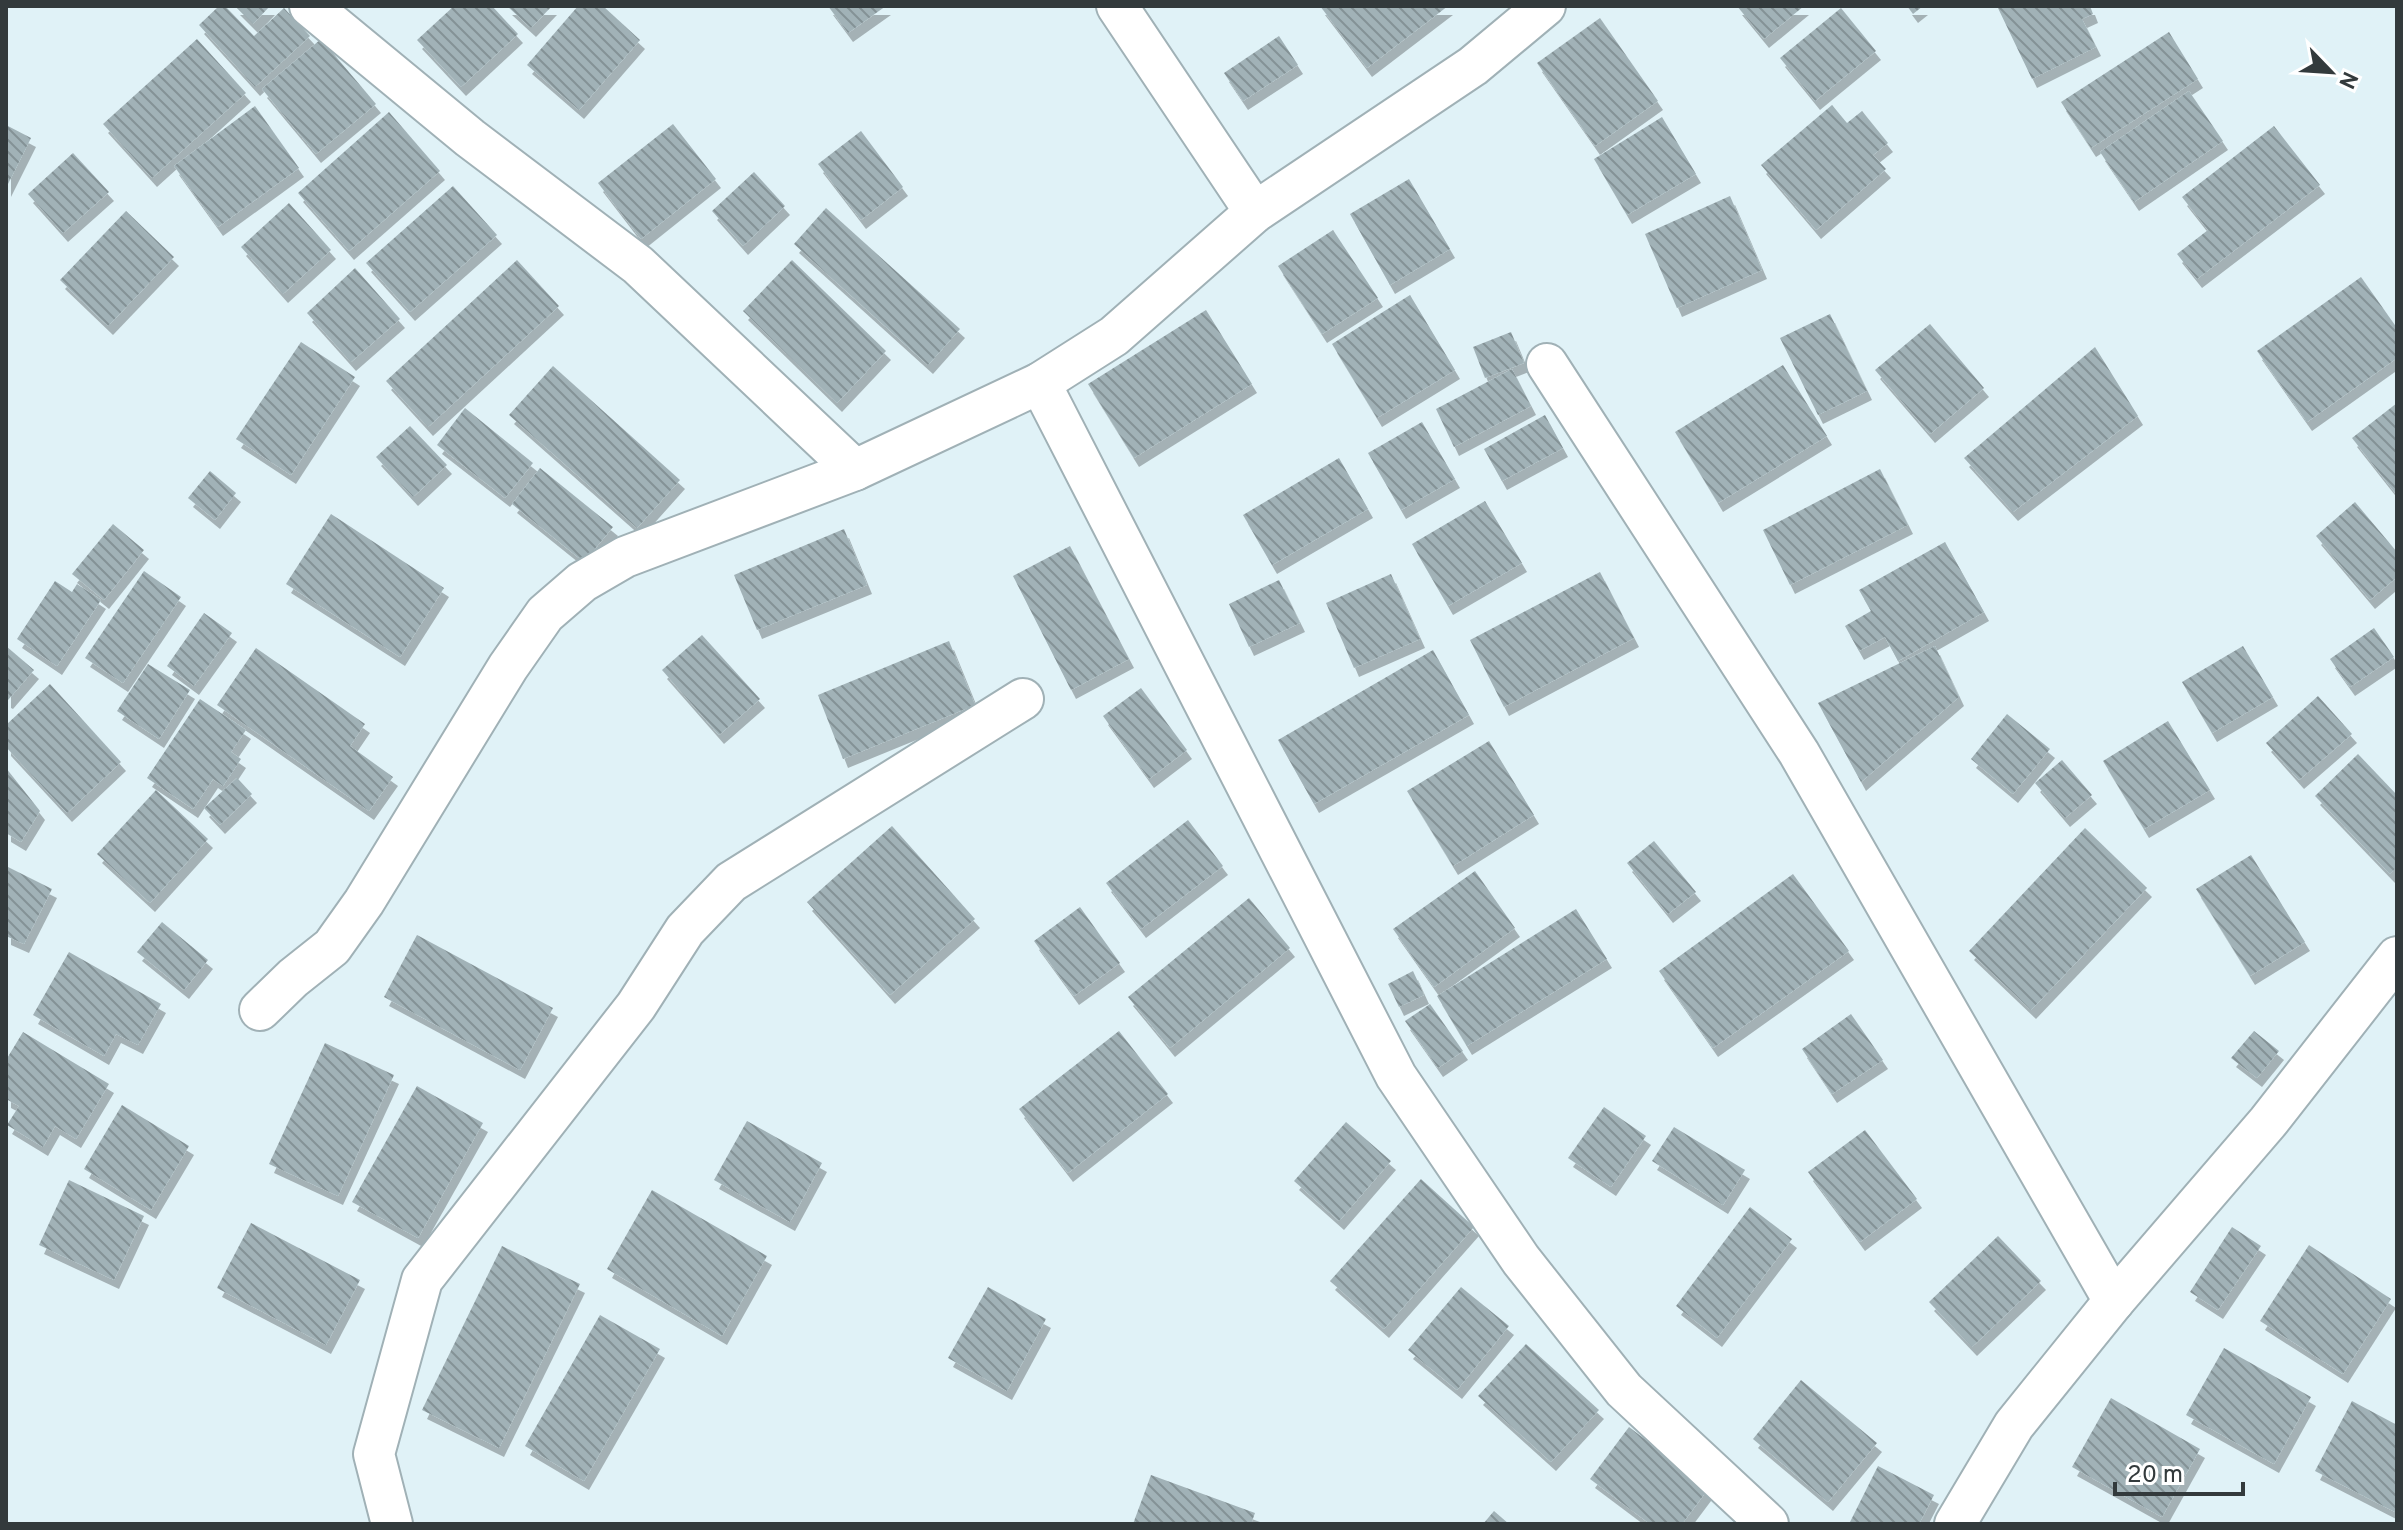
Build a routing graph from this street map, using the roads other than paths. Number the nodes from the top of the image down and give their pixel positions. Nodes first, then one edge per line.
1 (310, 6) edge
2 (1117, 6) edge
3 (1545, 6) edge
4 (1255, 212) junction
5 (1547, 364) dead end
6 (1040, 383) junction
7 (855, 470) junction
8 (1023, 699) dead end
9 (2397, 957) edge
10 (260, 1010) dead end
11 (2114, 1301) junction
12 (392, 1524) edge
13 (1768, 1524) edge
14 (1955, 1524) edge

1 - 7 street
2 - 4 street
3 - 4 street
4 - 6 street
5 - 11 street
6 - 7 street
6 - 13 street
7 - 10 street
8 - 12 street
9 - 11 street
11 - 14 street

